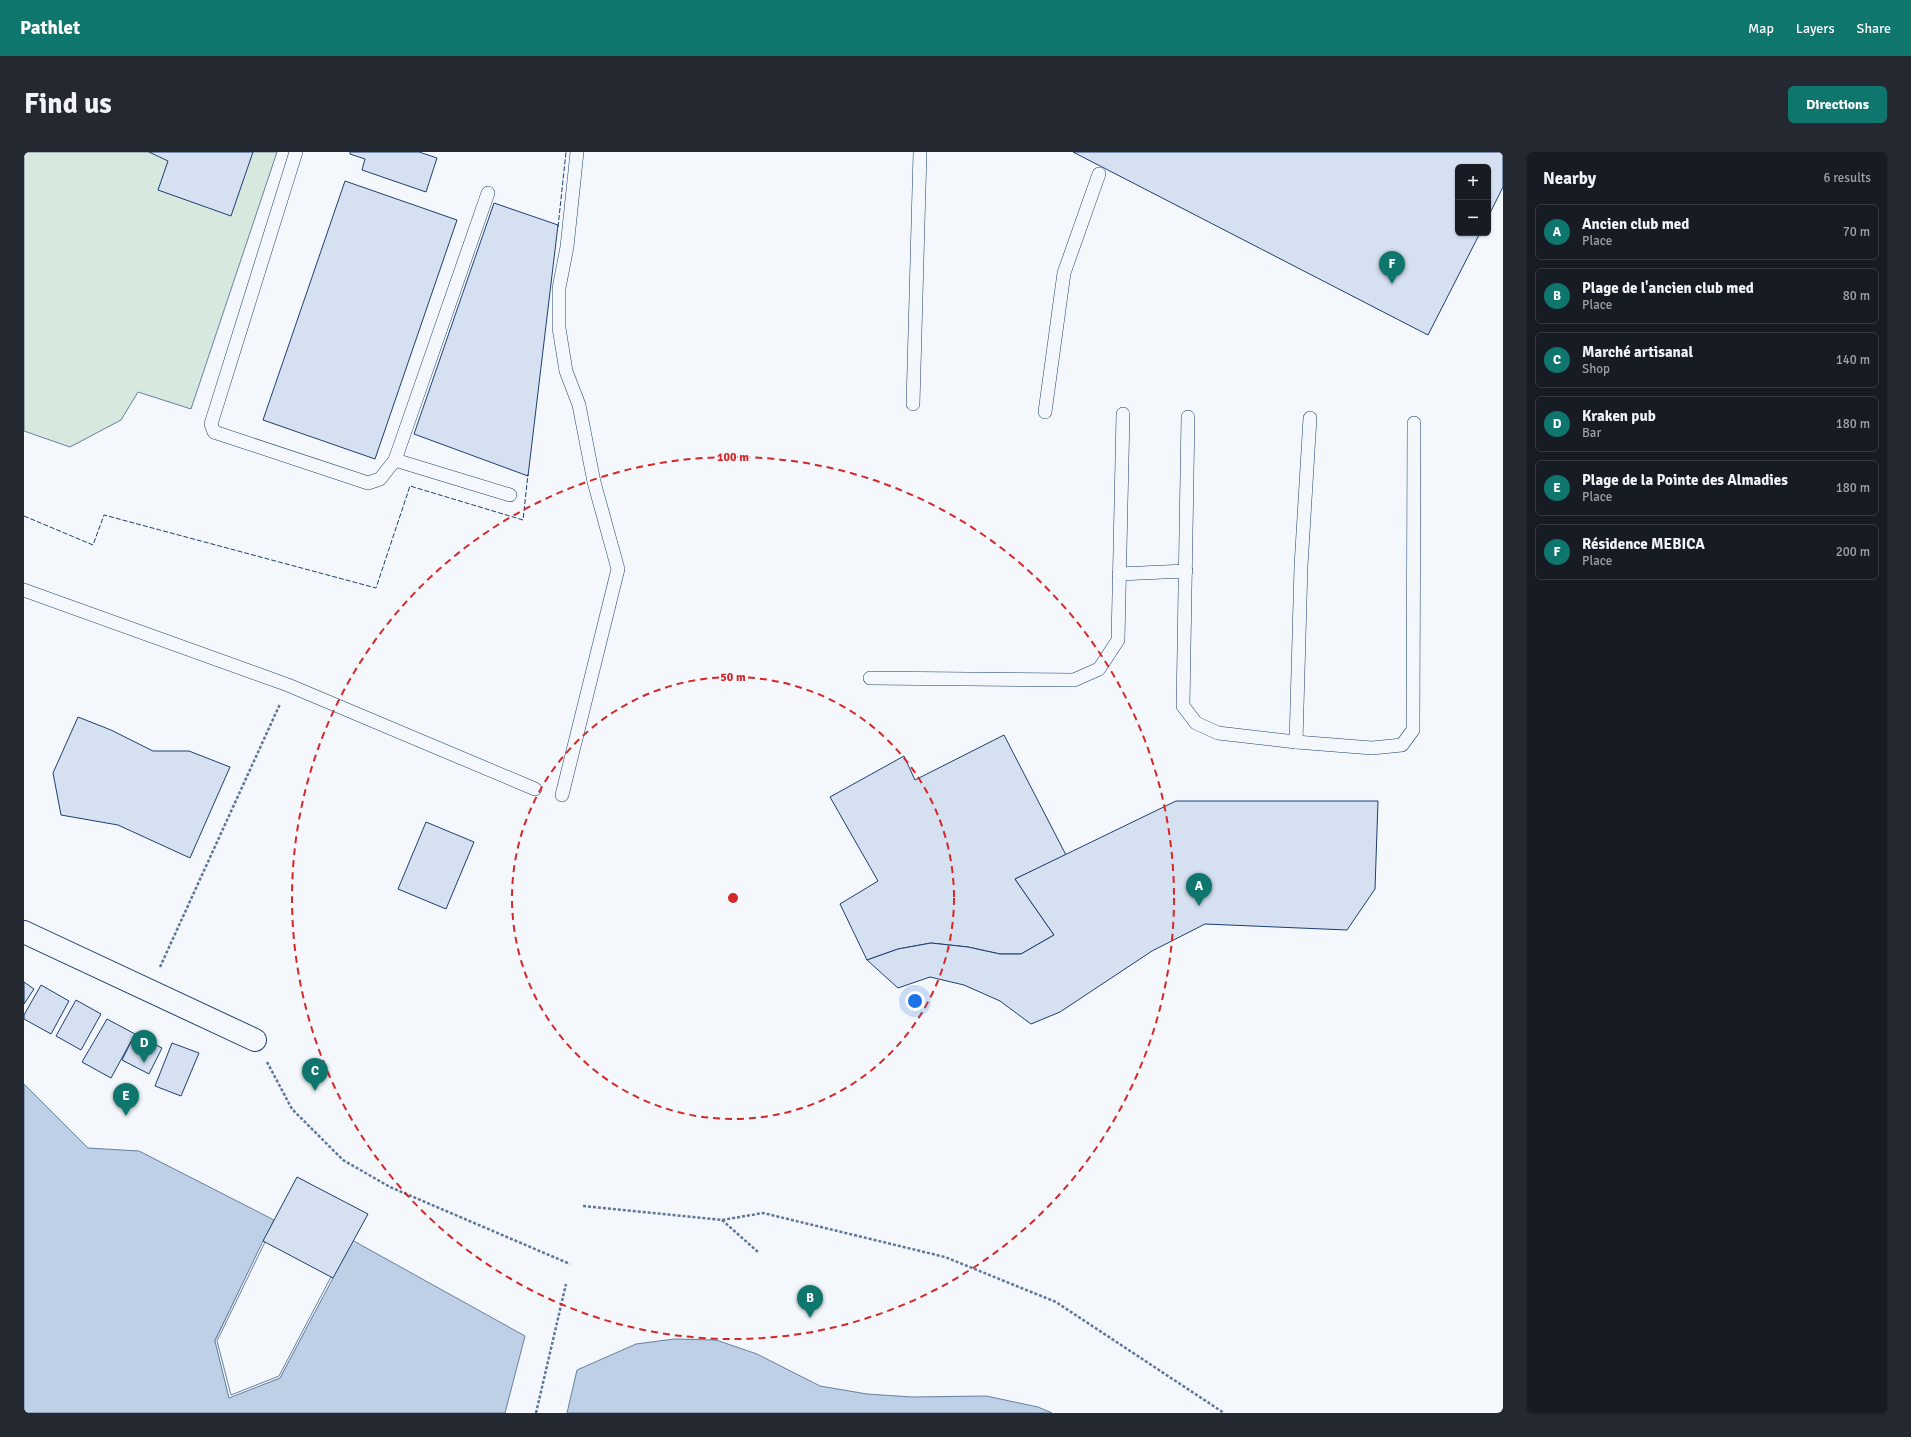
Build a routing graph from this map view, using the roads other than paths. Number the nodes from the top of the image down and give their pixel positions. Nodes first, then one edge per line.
1 (296, 152) edge
2 (577, 152) edge
3 (920, 152) edge
4 (1098, 174) dead end
5 (488, 193) dead end
6 (914, 404) dead end
7 (1045, 412) dead end
8 (1123, 414) dead end
9 (1188, 417) dead end
10 (1310, 418) dead end
11 (1414, 423) dead end
12 (395, 460) junction
13 (510, 495) dead end
14 (1186, 571) junction
15 (1120, 574) junction
16 (24, 590) edge
17 (870, 678) dead end
18 (1296, 742) junction
19 (535, 789) dead end
20 (562, 795) dead end
21 (24, 932) edge
22 (255, 1040) road end

1 - 12 lane
2 - 20 lane
3 - 6 lane
4 - 7 lane
5 - 12 lane
8 - 15 lane
9 - 14 lane
10 - 18 lane
11 - 18 lane
12 - 13 lane
14 - 15 lane
14 - 18 lane
15 - 17 lane
16 - 19 lane
21 - 22 street

